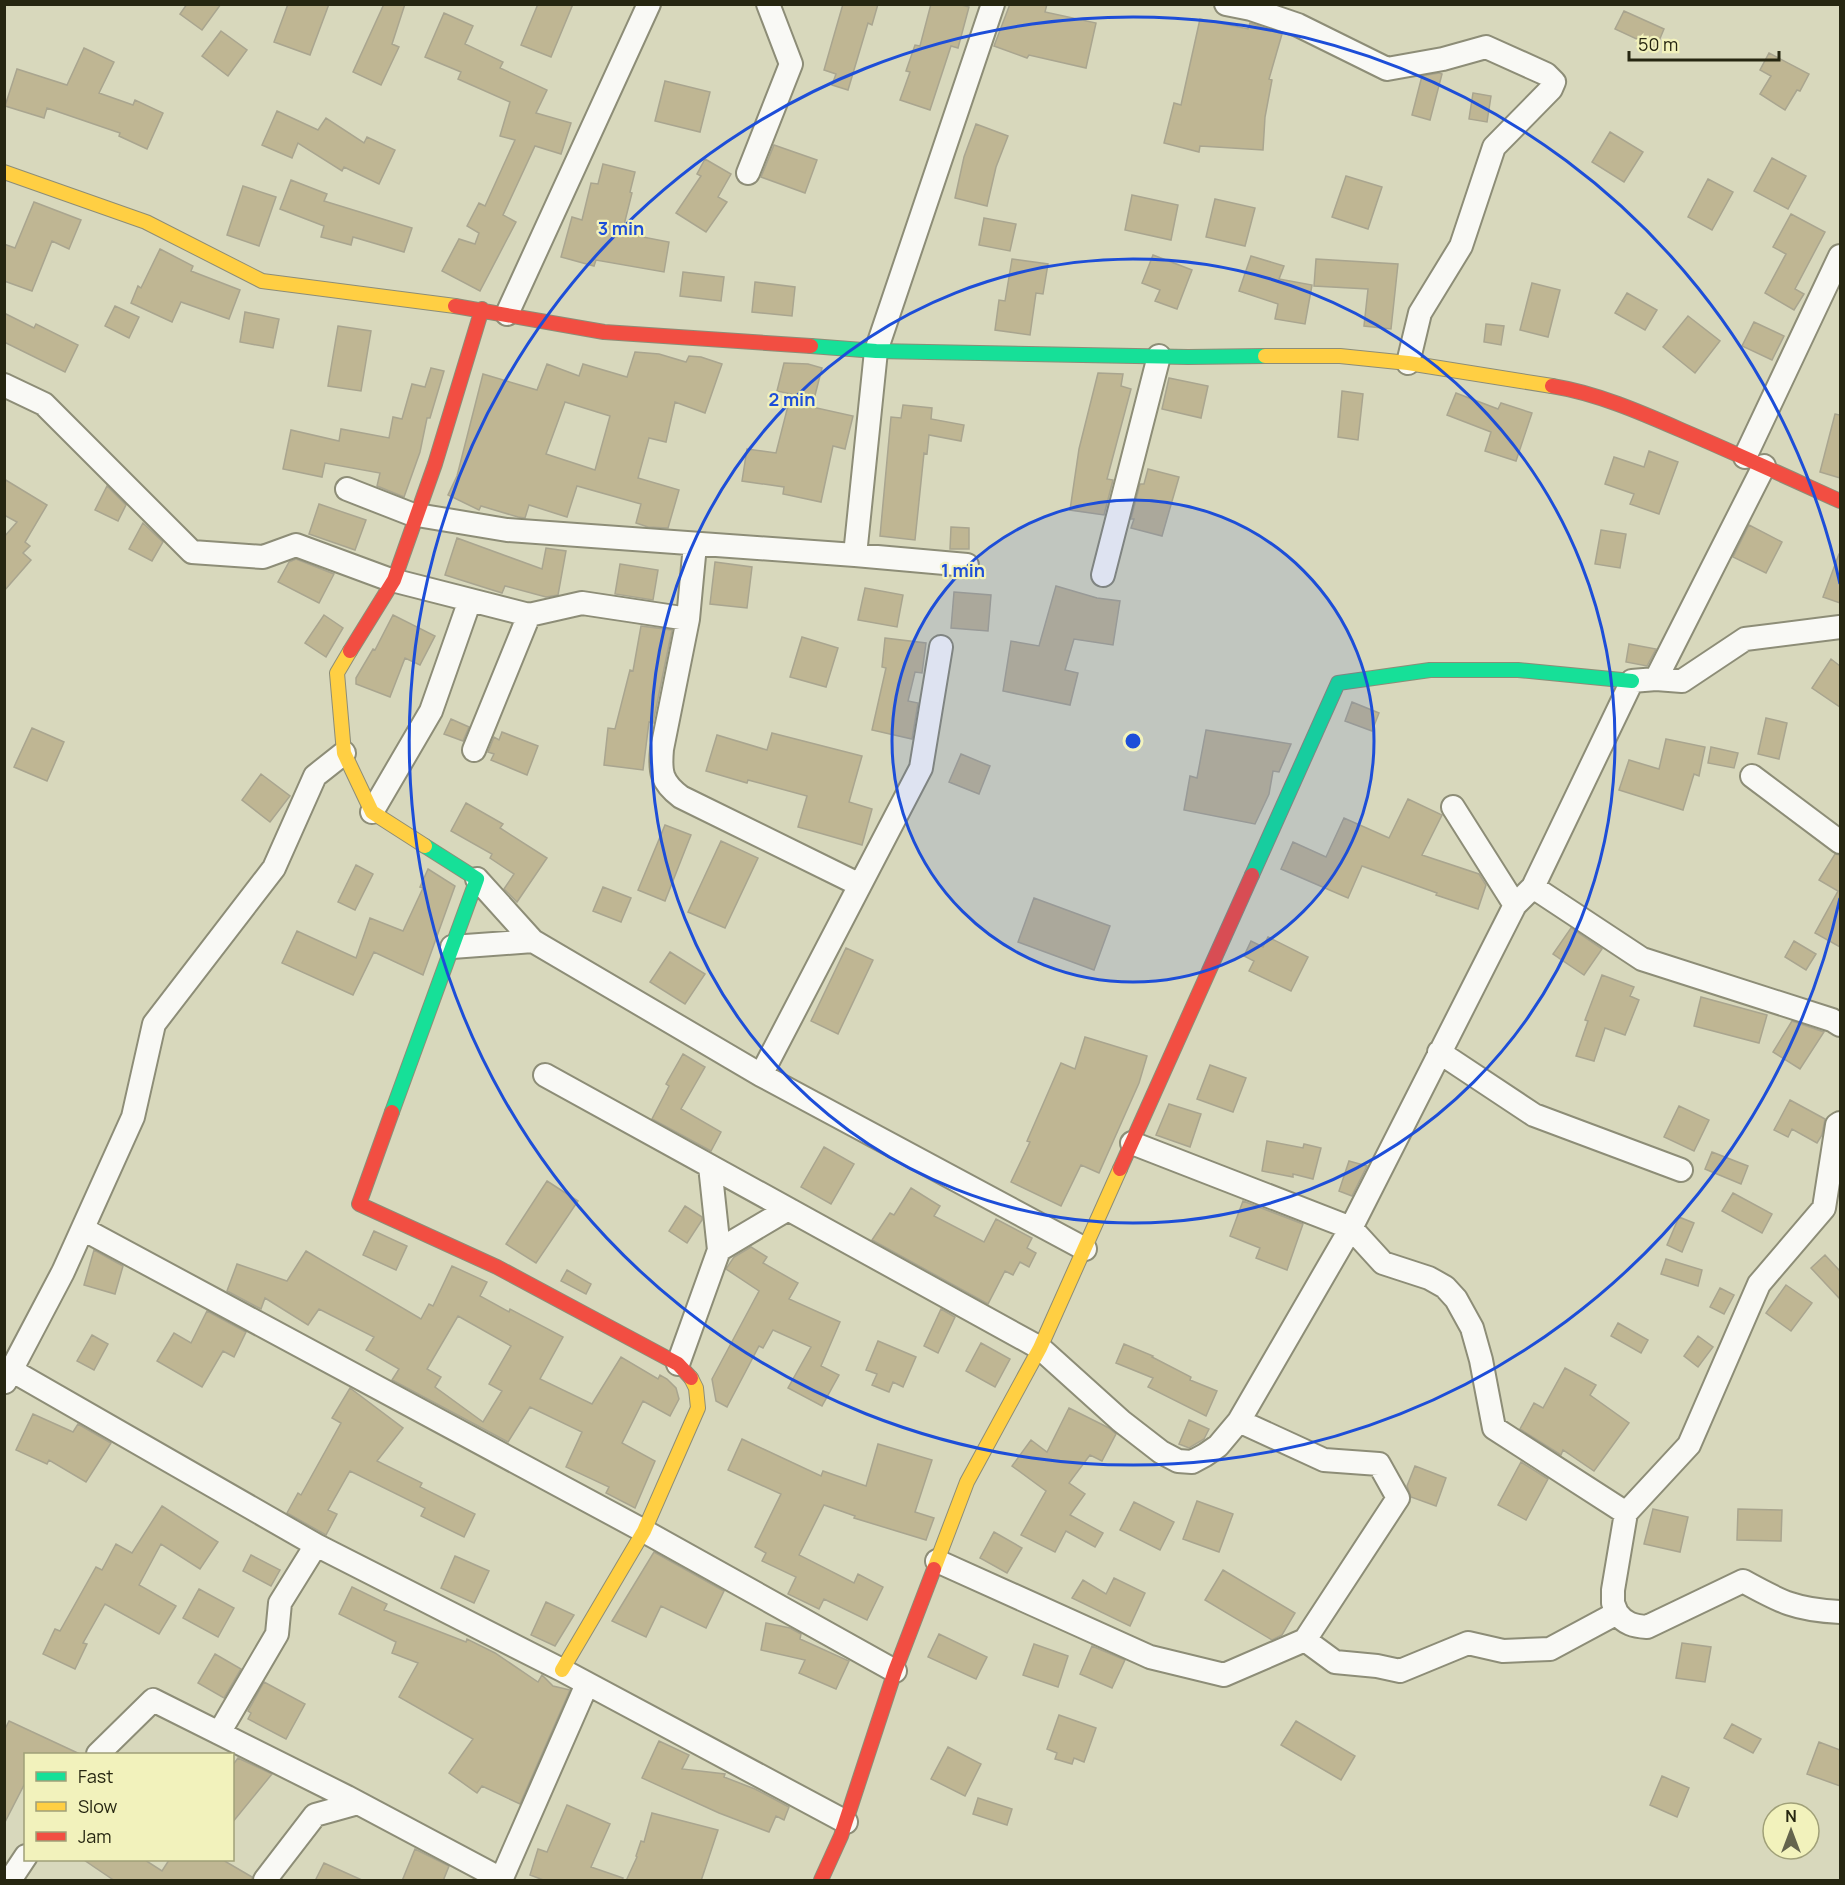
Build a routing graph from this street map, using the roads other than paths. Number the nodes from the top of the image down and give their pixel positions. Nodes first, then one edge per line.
1 (649, 4) edge
2 (768, 4) edge
3 (993, 4) edge
4 (1226, 4) edge
5 (1251, 7) edge
6 (4, 172) edge
7 (748, 173) dead end
8 (1840, 256) edge
9 (482, 309) junction
10 (507, 314) junction
11 (876, 351) junction
12 (1159, 356) junction
13 (1408, 363) junction
14 (4, 385) edge
15 (1754, 461) junction
16 (347, 489) dead end
17 (1840, 501) edge
18 (417, 515) junction
19 (695, 545) junction
20 (855, 555) junction
21 (967, 565) dead end
22 (1103, 575) dead end
23 (394, 580) junction
24 (470, 600) junction
25 (529, 615) junction
26 (688, 619) junction
27 (1840, 627) edge
28 (941, 647) dead end
29 (1656, 679) junction
30 (1632, 681) junction
31 (474, 750) dead end
32 (344, 753) junction
33 (1752, 776) dead end
34 (1453, 807) dead end
35 (372, 812) junction
36 (1840, 842) edge
37 (477, 879) junction
38 (860, 885) junction
39 (1533, 887) junction
40 (1515, 904) junction
41 (533, 941) junction
42 (452, 947) junction
43 (1838, 1019) edge
44 (1439, 1052) junction
45 (545, 1075) dead end
46 (761, 1075) junction
47 (1840, 1123) edge
48 (1132, 1143) junction
49 (710, 1166) junction
50 (1681, 1170) dead end
51 (788, 1209) junction
52 (1351, 1228) junction
53 (83, 1229) junction
54 (1084, 1249) junction
55 (719, 1250) junction
56 (1040, 1348) junction
57 (678, 1364) junction
58 (8, 1377) edge
59 (1239, 1421) junction
60 (1626, 1513) junction
61 (644, 1531) junction
62 (316, 1545) junction
63 (937, 1561) junction
64 (1840, 1612) edge
65 (1617, 1613) junction
66 (1305, 1641) junction
67 (562, 1671) junction
68 (895, 1671) junction
69 (588, 1684) junction
70 (219, 1733) junction
71 (100, 1753) edge
72 (358, 1803) junction
73 (846, 1822) junction
74 (24, 1859) edge
75 (501, 1880) edge
76 (10, 1881) edge
77 (265, 1881) edge
78 (821, 1881) edge

1 - 10 street
2 - 7 street
3 - 11 street
4 - 5 street
5 - 13 street
6 - 9 street
8 - 15 street
9 - 10 street
9 - 18 street
10 - 11 street
11 - 12 street
11 - 20 street
12 - 13 street
12 - 22 street
13 - 15 street
14 - 23 street
15 - 17 street
15 - 29 street
16 - 18 street
18 - 19 street
18 - 23 street
19 - 20 street
19 - 26 street
20 - 21 street
23 - 24 street
23 - 32 street
24 - 25 street
24 - 35 street
25 - 26 street
25 - 31 street
26 - 38 street
27 - 29 street
28 - 38 street
29 - 30 street
30 - 39 street
30 - 48 street
32 - 35 street
32 - 53 street
33 - 36 street
34 - 40 street
35 - 37 street
37 - 41 street
37 - 42 street
38 - 46 street
39 - 40 street
39 - 43 street
40 - 44 street
41 - 42 street
41 - 46 street
42 - 57 street
44 - 50 street
44 - 52 street
45 - 49 street
46 - 54 street
47 - 60 street
48 - 52 street
48 - 54 street
49 - 51 street
49 - 55 street
51 - 55 street
51 - 56 street
52 - 59 street
52 - 60 street
53 - 58 street
53 - 61 street
54 - 56 street
55 - 57 street
56 - 59 street
56 - 63 street
57 - 61 street
58 - 62 street
59 - 66 street
60 - 65 street
61 - 67 street
61 - 68 street
62 - 67 street
62 - 70 street
63 - 66 street
63 - 68 street
64 - 65 street
65 - 66 street
67 - 69 street
68 - 73 street
69 - 73 street
69 - 75 street
70 - 71 street
70 - 72 street
72 - 75 street
72 - 77 street
73 - 78 street
74 - 76 street

